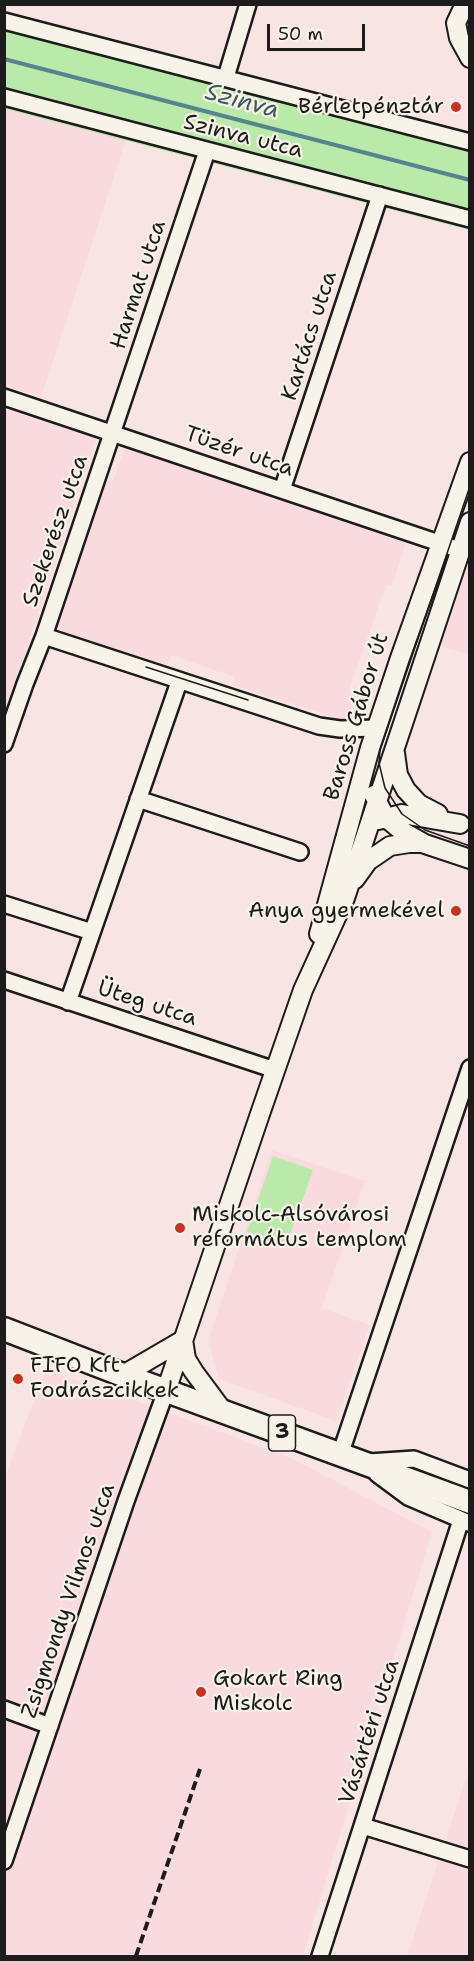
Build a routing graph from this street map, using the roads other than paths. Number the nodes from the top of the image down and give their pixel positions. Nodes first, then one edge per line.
1 (248, 4) edge
2 (465, 4) edge
3 (4, 21) edge
4 (470, 58) edge
5 (226, 77) junction
6 (4, 97) edge
7 (470, 142) edge
8 (207, 151) junction
9 (380, 195) junction
10 (470, 219) edge
11 (4, 397) edge
12 (113, 433) junction
13 (470, 462) edge
14 (282, 490) junction
15 (470, 522) edge
16 (441, 544) junction
17 (460, 550) junction
18 (44, 636) junction
19 (179, 682) junction
20 (377, 728) junction
21 (395, 742) junction
22 (4, 744) edge
23 (369, 752) junction
24 (138, 799) junction
25 (377, 814) junction
26 (465, 826) edge
27 (425, 844) junction
28 (300, 852) dead end
29 (341, 852) junction
30 (470, 859) edge
31 (346, 893) junction
32 (4, 904) edge
33 (92, 932) junction
34 (4, 980) edge
35 (303, 990) junction
36 (68, 1002) junction
37 (470, 1068) edge
38 (275, 1070) junction
39 (4, 1329) edge
40 (183, 1340) junction
41 (123, 1375) junction
42 (166, 1391) junction
43 (223, 1411) junction
44 (340, 1455) junction
45 (363, 1463) junction
46 (470, 1480) edge
47 (467, 1515) edge
48 (4, 1709) edge
49 (50, 1726) junction
50 (363, 1826) junction
51 (470, 1859) edge
52 (4, 1861) edge
53 (320, 1956) edge

1 - 5 street
2 - 4 street
3 - 5 street
5 - 7 street
6 - 8 street, Szinva utca
8 - 9 street, Szinva utca
8 - 12 street, Harmat utca
9 - 10 street, Szinva utca
9 - 14 street, Kartács utca
11 - 12 street, Tüzér utca
12 - 14 street, Tüzér utca
12 - 18 street, Szekerész utca
13 - 16 street, Baross Gábor út
14 - 16 street, Tüzér utca
15 - 17 street, Baross Gábor út
16 - 17 street, Tüzér utca
16 - 20 street, Baross Gábor út
17 - 21 street, Baross Gábor út
18 - 19 street
18 - 22 street, Szekerész utca
19 - 20 street
19 - 24 street
20 - 23 street, Baross Gábor út
21 - 25 street, Baross Gábor út
21 - 26 street
23 - 25 street
23 - 29 street, Baross Gábor út
24 - 28 street
24 - 33 street
25 - 26 street
25 - 27 street
25 - 29 street
25 - 31 street, Baross Gábor út
27 - 30 street
27 - 31 street
29 - 35 street, Baross Gábor út
31 - 35 street, Baross Gábor út
32 - 33 street
33 - 36 street
34 - 36 street, Üteg utca
35 - 38 street, Baross Gábor út
36 - 38 street, Üteg utca
37 - 44 street
38 - 40 street, Baross Gábor út
39 - 41 main road, 3
40 - 41 street
40 - 42 street, Baross Gábor út
40 - 43 street
41 - 42 main road, 3
42 - 43 main road, 3
42 - 49 street, Zsigmondy Vilmos utca
43 - 44 main road, 3
44 - 45 main road, 3
45 - 46 street
45 - 47 main road, 3
47 - 50 street, Vásártéri utca
48 - 49 street
49 - 52 street, Zsigmondy Vilmos utca
50 - 51 street
50 - 53 street, Vásártéri utca

